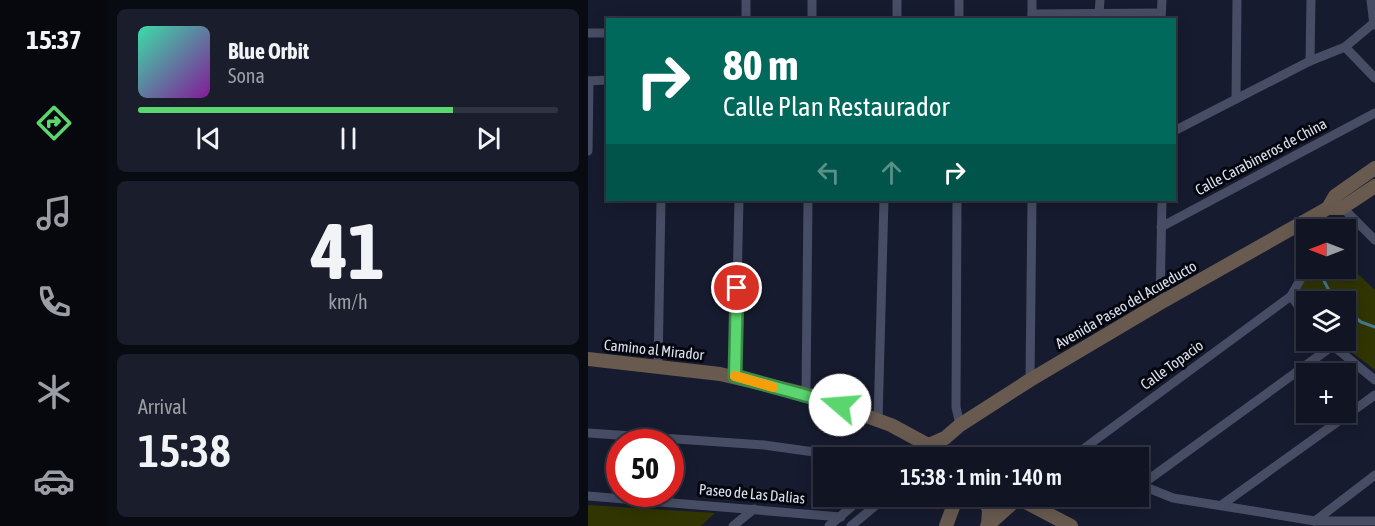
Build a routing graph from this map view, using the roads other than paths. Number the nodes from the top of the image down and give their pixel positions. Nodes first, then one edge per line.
1 (746, 0) edge
2 (812, 0) edge
3 (897, 0) edge
4 (959, 0) edge
5 (1032, 0) edge
6 (1100, 0) edge
7 (1162, 0) edge
8 (1237, 0) edge
9 (1311, 0) edge
10 (1371, 0) edge
11 (1099, 14) junction
12 (1161, 16) edge
13 (1032, 17) edge
14 (746, 18) edge
15 (812, 18) edge
16 (897, 18) edge
17 (959, 18) edge
18 (1374, 24) edge
19 (588, 33) edge
20 (606, 33) edge
21 (1345, 46) junction
22 (1310, 61) junction
23 (1375, 78) edge
24 (606, 80) edge
25 (589, 81) edge
26 (1236, 99) junction
27 (1375, 113) edge
28 (1176, 130) edge
29 (588, 152) edge
30 (1375, 168) edge
31 (1375, 186) edge
32 (661, 201) edge
33 (739, 201) edge
34 (808, 201) edge
35 (884, 201) edge
36 (957, 201) edge
37 (1032, 201) edge
38 (1162, 201) edge
39 (1335, 204) junction
40 (1313, 216) junction
41 (1314, 219) edge
42 (1161, 227) junction
43 (1375, 240) edge
44 (1301, 279) edge
45 (1291, 296) junction
46 (1296, 302) edge
47 (1160, 303) junction
48 (1319, 351) edge
49 (1337, 351) edge
50 (588, 359) edge
51 (658, 367) junction
52 (735, 376) junction
53 (1030, 380) junction
54 (1375, 380) edge
55 (806, 394) junction
56 (1375, 395) edge
57 (878, 420) junction
58 (960, 425) junction
59 (588, 433) edge
60 (934, 447) edge
61 (937, 447) edge
62 (1086, 447) edge
63 (813, 452) edge
64 (1375, 475) edge
65 (1149, 477) edge
66 (1149, 488) edge
67 (588, 496) edge
68 (1223, 504) junction
69 (852, 507) edge
70 (874, 507) edge
71 (955, 507) edge
72 (988, 507) edge
73 (1006, 507) edge
74 (1035, 507) edge
75 (754, 508) junction
76 (841, 517) junction
77 (1375, 521) edge
78 (1311, 524) edge
79 (733, 526) edge
80 (829, 526) edge
81 (851, 526) edge
82 (946, 526) edge
83 (987, 526) edge
84 (1071, 526) edge

1 - 14 street
2 - 15 street
3 - 16 street
4 - 17 street
5 - 13 street
6 - 11 street
7 - 12 street
8 - 26 street
9 - 22 street
10 - 18 street
11 - 12 street
11 - 13 street
18 - 21 street
19 - 20 street
21 - 22 street
21 - 23 street
22 - 26 street
24 - 25 street
25 - 29 street
26 - 28 street
27 - 42 street, Calle Carabineros de China
30 - 39 street, Avenida Paseo del Acueducto
31 - 39 street, Avenida Paseo del Acueducto
32 - 51 street
33 - 52 street
34 - 55 street
35 - 57 street
36 - 58 street
37 - 53 street
38 - 42 street
39 - 40 street, Avenida Paseo del Acueducto
39 - 43 street
40 - 41 street
40 - 47 street, Avenida Paseo del Acueducto
42 - 47 street
44 - 45 street
45 - 46 street
45 - 62 street, Calle Topacio
47 - 53 street, Avenida Paseo del Acueducto
48 - 65 street
49 - 54 street
50 - 51 street, Camino al Mirador
51 - 52 street, Camino al Mirador
52 - 55 street, Camino al Mirador
53 - 58 street, Avenida Paseo del Acueducto
55 - 57 street, Camino al Mirador
56 - 68 street
57 - 60 street, Camino al Mirador
58 - 61 street, Avenida Paseo del Acueducto
59 - 63 street
64 - 78 street
66 - 68 street
67 - 75 street, Paseo de Las Dalias
68 - 78 street
69 - 76 street
70 - 81 street
71 - 82 street
72 - 83 street
73 - 83 street
74 - 84 street
75 - 76 street, Paseo de Las Dalias
75 - 79 street
76 - 80 street
77 - 78 street

